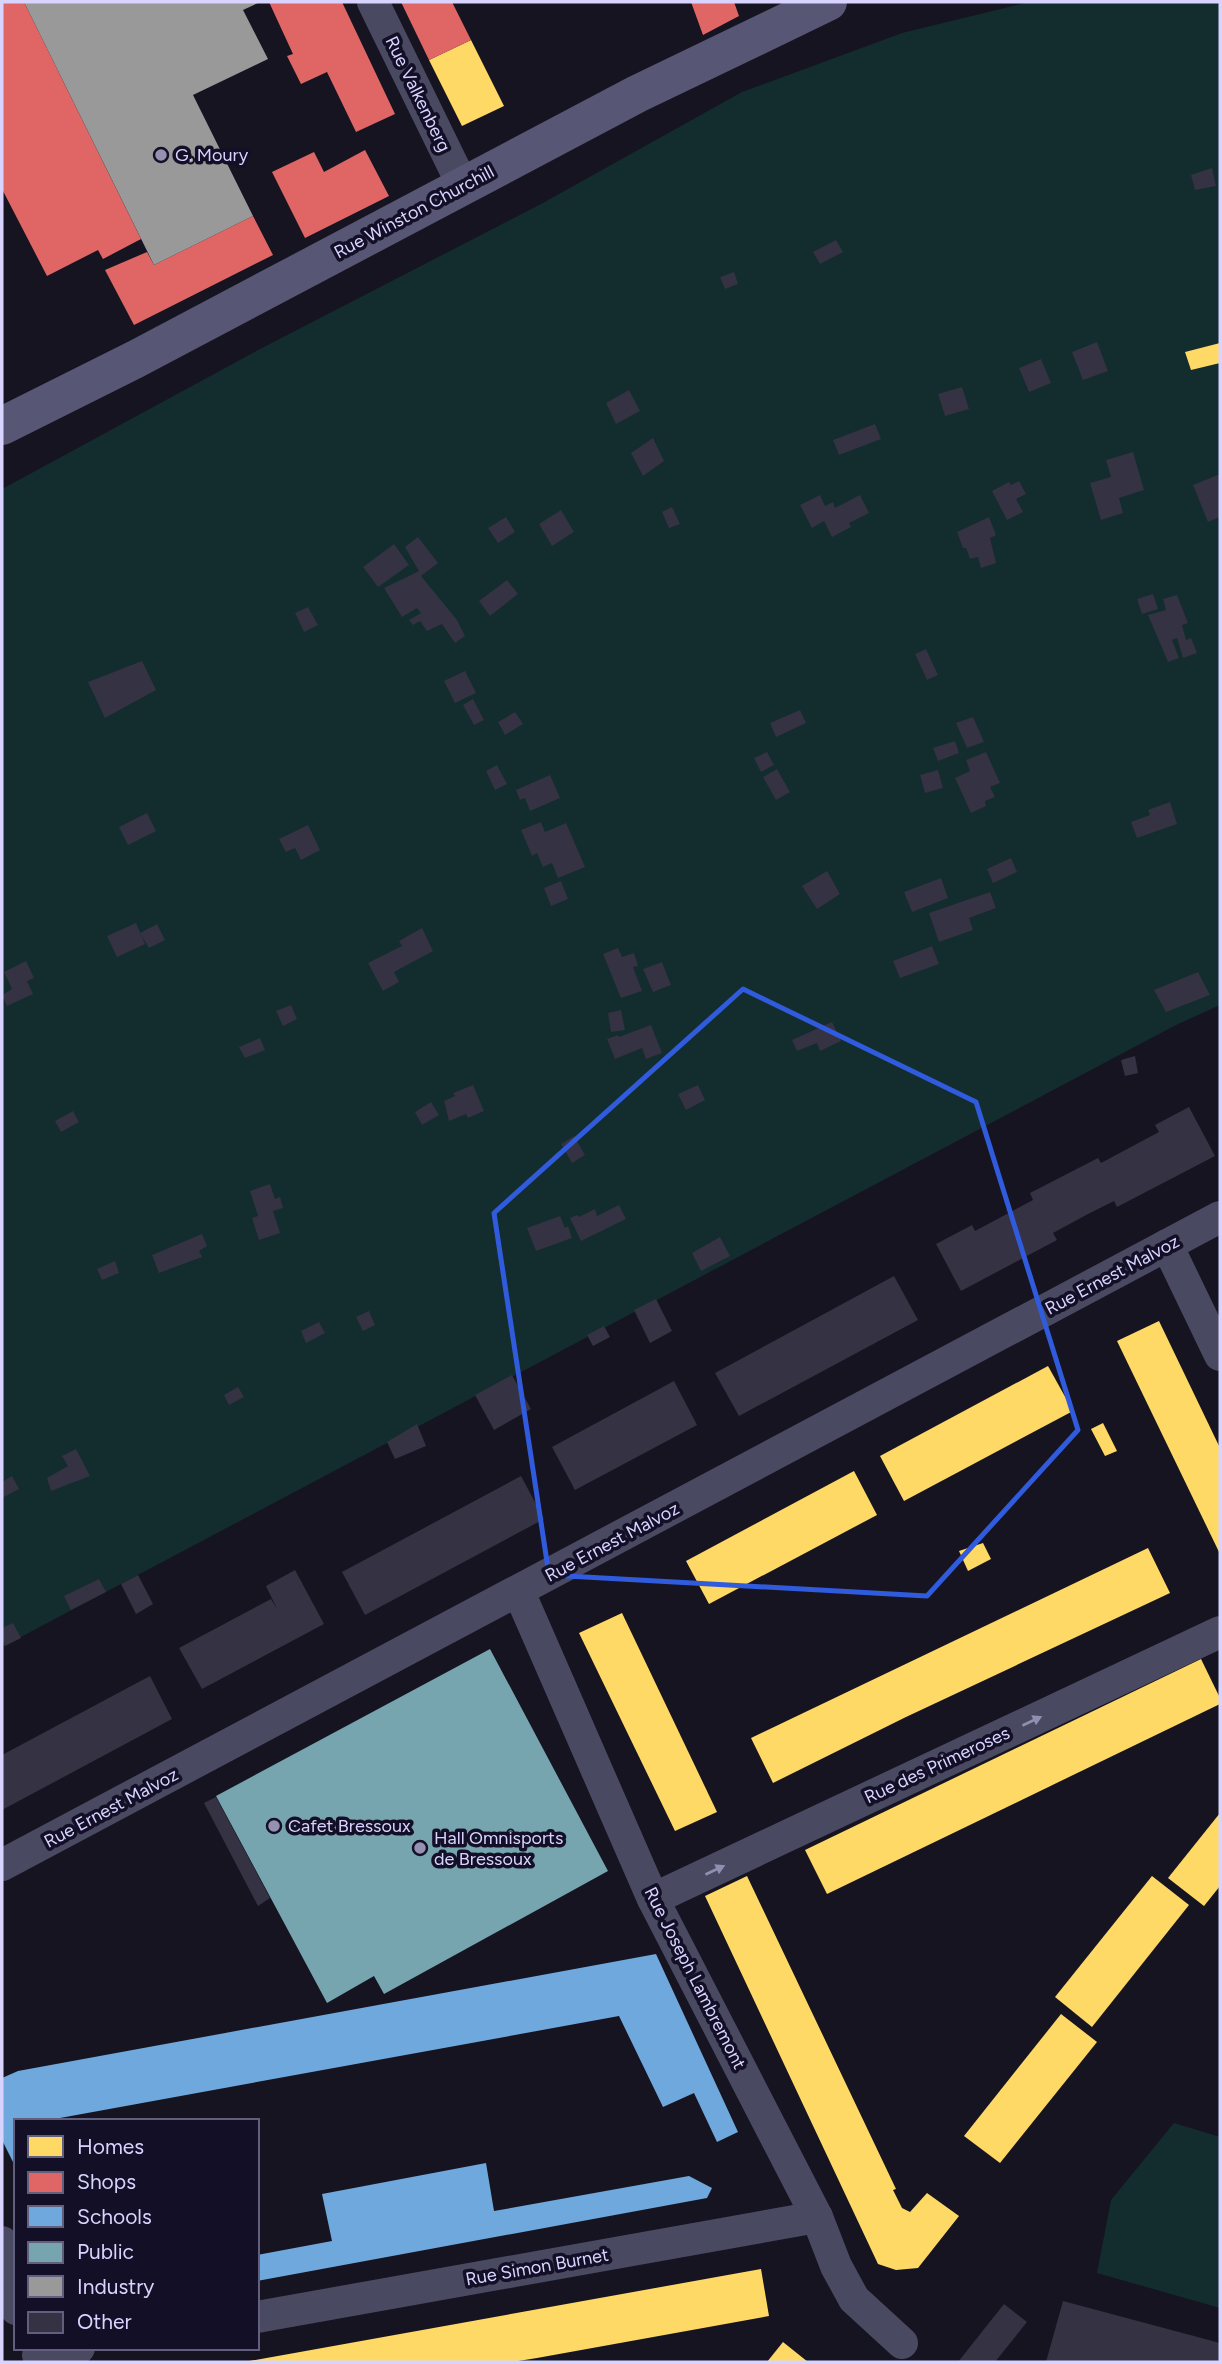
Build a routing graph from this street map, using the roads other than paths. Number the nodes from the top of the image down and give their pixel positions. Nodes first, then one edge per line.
1 (373, 2) edge
2 (828, 2) edge
3 (463, 186) junction
4 (2, 426) edge
5 (1220, 1217) edge
6 (1167, 1245) junction
7 (1220, 1355) edge
8 (519, 1592) junction
9 (1220, 1632) edge
10 (2, 1865) edge
11 (653, 1899) junction
12 (817, 2217) junction
13 (2, 2242) edge
14 (10, 2306) edge
15 (259, 2317) edge
16 (902, 2343) dead end
17 (67, 2350) edge
18 (38, 2355) edge

1 - 3 street, Rue Valkenberg
2 - 3 main road, Rue Winston Churchill
3 - 4 main road, Rue Winston Churchill
5 - 6 street, Rue Ernest Malvoz
6 - 7 street
6 - 8 street, Rue Ernest Malvoz
8 - 10 street, Rue Ernest Malvoz
8 - 11 street, Rue Joseph Lambremont
11 -> 9 street, Rue des Primeroses
11 - 12 street, Rue Joseph Lambremont
12 - 15 street, Rue Simon Burnet
12 - 16 street, Rue Joseph Lambremont
13 - 14 street
17 - 18 street

